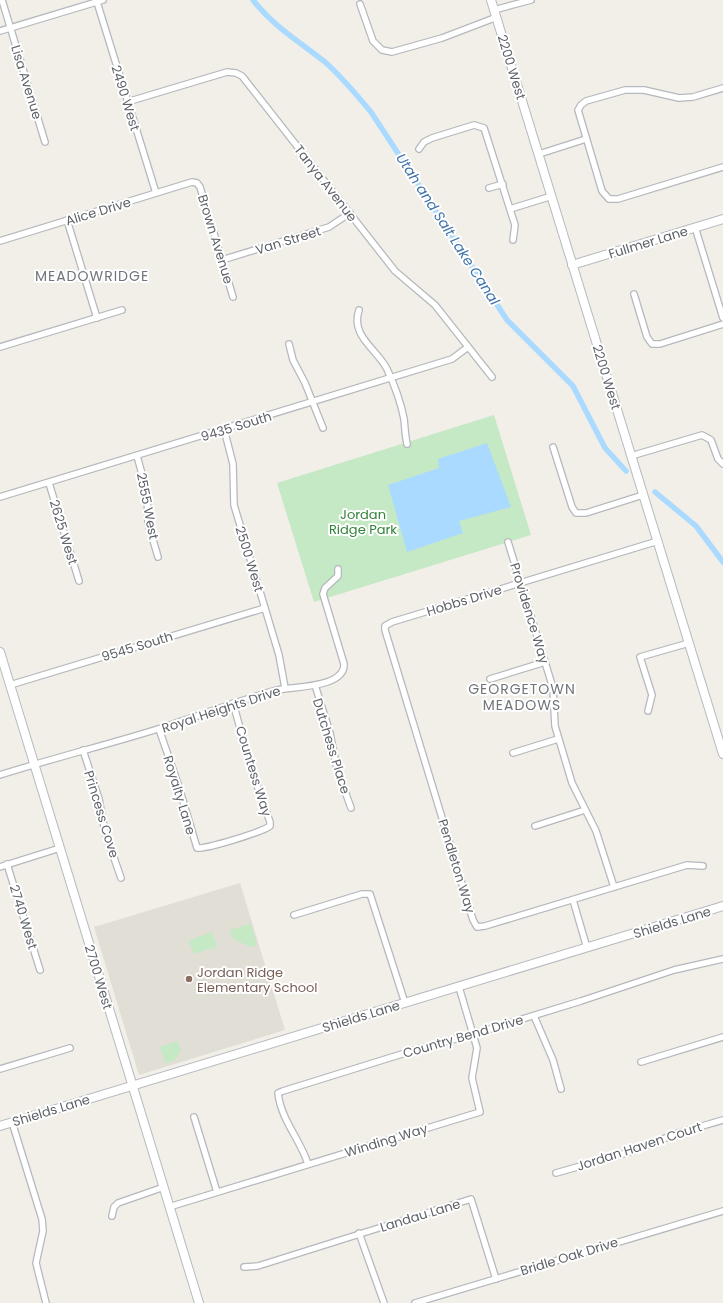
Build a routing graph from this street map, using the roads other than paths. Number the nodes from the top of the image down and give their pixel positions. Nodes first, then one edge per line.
1 (2, 0) edge
2 (491, 0) edge
3 (531, 0) edge
4 (100, 1) edge
5 (360, 4) dead end
6 (495, 13) junction
7 (11, 28) junction
8 (0, 31) edge
9 (723, 88) edge
10 (128, 102) junction
11 (586, 139) junction
12 (45, 142) dead end
13 (419, 148) dead end
14 (538, 154) junction
15 (723, 167) edge
16 (197, 182) joint
17 (503, 184) junction
18 (489, 188) dead end
19 (156, 193) junction
20 (552, 196) junction
21 (510, 209) junction
22 (350, 213) junction
23 (723, 219) edge
24 (67, 220) junction
25 (695, 227) junction
26 (513, 240) dead end
27 (0, 241) edge
28 (222, 260) junction
29 (572, 264) junction
30 (634, 294) dead end
31 (233, 297) dead end
32 (122, 310) dead end
33 (359, 310) dead end
34 (97, 318) junction
35 (723, 318) edge
36 (723, 324) edge
37 (290, 344) dead end
38 (0, 347) edge
39 (468, 347) junction
40 (492, 377) dead end
41 (391, 378) junction
42 (313, 402) junction
43 (323, 428) dead end
44 (224, 429) junction
45 (407, 444) dead end
46 (552, 447) dead end
47 (137, 456) junction
48 (631, 456) junction
49 (723, 464) edge
50 (49, 483) junction
51 (643, 495) junction
52 (0, 497) edge
53 (508, 542) dead end
54 (658, 542) junction
55 (158, 557) dead end
56 (338, 568) dead end
57 (79, 581) dead end
58 (521, 583) junction
59 (265, 608) junction
60 (385, 626) joint
61 (689, 643) junction
62 (0, 652) edge
63 (545, 662) junction
64 (490, 679) dead end
65 (10, 685) junction
66 (315, 685) junction
67 (285, 688) junction
68 (233, 703) junction
69 (648, 712) dead end
70 (158, 729) junction
71 (558, 739) junction
72 (83, 750) junction
73 (513, 753) dead end
74 (723, 754) edge
75 (34, 764) junction
76 (0, 774) edge
77 (351, 808) dead end
78 (585, 810) junction
79 (535, 826) dead end
80 (234, 839) joint
81 (60, 848) junction
82 (7, 864) junction
83 (703, 866) dead end
84 (0, 867) edge
85 (121, 878) dead end
86 (614, 887) junction
87 (573, 900) junction
88 (723, 906) edge
89 (294, 915) dead end
90 (587, 948) junction
91 (723, 959) edge
92 (40, 970) dead end
93 (459, 986) junction
94 (405, 1003) junction
95 (534, 1016) junction
96 (474, 1034) junction
97 (723, 1037) edge
98 (70, 1048) dead end
99 (641, 1062) dead end
100 (0, 1069) edge
101 (132, 1086) junction
102 (561, 1089) dead end
103 (194, 1116) dead end
104 (723, 1120) edge
105 (12, 1122) junction
106 (0, 1126) edge
107 (308, 1164) junction
108 (556, 1173) dead end
109 (164, 1187) junction
110 (217, 1192) junction
111 (169, 1207) junction
112 (723, 1211) edge
113 (112, 1216) dead end
114 (359, 1233) junction
115 (244, 1267) dead end
116 (496, 1278) junction
117 (46, 1303) edge
118 (199, 1303) edge
119 (384, 1303) edge
120 (415, 1303) edge

1 - 7 street, Lisa Avenue
2 - 6 main road, 2200 West
3 - 6 street
4 - 7 street
4 - 10 street, 2490 West
5 - 6 street
6 - 14 main road, 2200 West
7 - 8 street
7 - 12 street, Lisa Avenue
9 - 11 street
10 - 19 street, 2490 West
10 - 22 street, Tanya Avenue
11 - 14 street
11 - 15 street
13 - 17 street
14 - 20 main road, 2200 West
16 - 19 street, Alice Drive
16 - 28 street, Brown Avenue
17 - 18 street
17 - 21 street
19 - 24 street, Alice Drive
20 - 21 street
20 - 29 main road, 2200 West
21 - 26 street
22 - 28 street, Van Street
22 - 39 street, Tanya Avenue
23 - 25 main road, Fullmer Lane
24 - 27 street, Alice Drive
24 - 34 street
25 - 29 main road, Fullmer Lane
25 - 35 street
28 - 31 street, Brown Avenue
29 - 48 main road, 2200 West
30 - 36 street
32 - 34 street
33 - 41 street
34 - 38 street
37 - 42 street
39 - 40 street, Tanya Avenue
39 - 41 street, 9435 South
41 - 42 street, 9435 South
41 - 45 street
42 - 43 street
42 - 44 street, 9435 South
44 - 47 street, 9435 South
44 - 59 street, 2500 West
46 - 51 street
47 - 50 street, 9435 South
47 - 55 street, 2555 West
48 - 49 street
48 - 51 main road, 2200 West
50 - 52 street, 9435 South
50 - 57 street, 2625 West
51 - 54 main road, 2200 West
53 - 58 street, Providence Way
54 - 58 street, Hobbs Drive
54 - 61 main road, 2200 West
56 - 66 street, Royal Heights Drive
58 - 60 street, Hobbs Drive
58 - 63 street, Providence Way
59 - 65 street, 9545 South
59 - 67 street, 2500 West
60 - 87 street, Pendleton Way
61 - 69 street
61 - 74 main road, 2200 West
62 - 65 main road, 2700 West
63 - 64 street
63 - 71 street, Providence Way
65 - 75 main road, 2700 West
66 - 67 street, Royal Heights Drive
66 - 77 street, Dutchess Place
67 - 68 street, Royal Heights Drive
68 - 70 street, Royal Heights Drive
68 - 80 street, Countess Way
70 - 72 street, Royal Heights Drive
70 - 80 street, Royalty Lane
71 - 73 street
71 - 78 street, Providence Way
72 - 75 street, Royal Heights Drive
72 - 85 street, Princess Cove
75 - 76 street, Royal Heights Drive
75 - 81 main road, 2700 West
78 - 79 street
78 - 86 street, Providence Way
81 - 82 street
81 - 101 main road, 2700 West
82 - 84 street
82 - 92 street, 2740 West
83 - 86 street, Pendleton Way
86 - 87 street, Pendleton Way
87 - 90 street
88 - 90 main road, Shields Lane
89 - 94 street
90 - 93 main road, Shields Lane
91 - 95 street, Country Bend Drive
93 - 94 main road, Shields Lane
93 - 96 street, Winding Way
94 - 101 main road, Shields Lane
95 - 96 street, Country Bend Drive
95 - 102 street
96 - 107 street, Winding Way
96 - 107 street, Country Bend Drive
97 - 99 street
98 - 100 street
101 - 105 main road, Shields Lane
101 - 109 main road, 2700 West
103 - 110 street
104 - 108 street, Jordan Haven Court
105 - 106 main road, Shields Lane
105 - 117 street
107 - 110 street, Winding Way
109 - 111 main road, 2700 West
109 - 113 street
110 - 111 street, Winding Way
111 - 118 main road, 2700 West
112 - 116 street, Bridle Oak Drive
114 - 115 street
114 - 116 street, Landau Lane
114 - 119 street
116 - 120 street, Bridle Oak Drive

